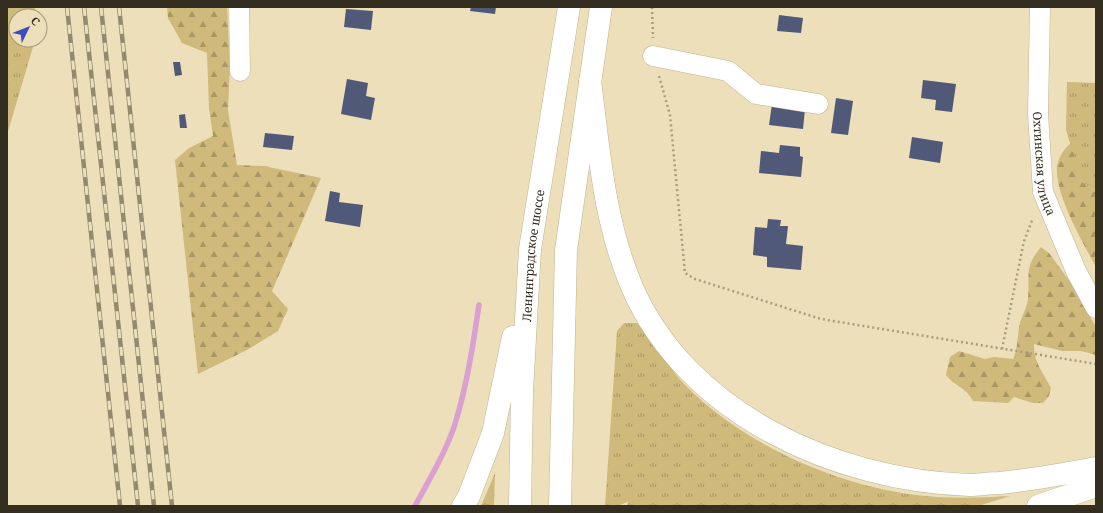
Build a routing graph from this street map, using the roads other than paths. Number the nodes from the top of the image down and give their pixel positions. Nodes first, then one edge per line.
1 (239, 7) edge
2 (569, 7) edge
3 (601, 7) edge
4 (1040, 7) edge
5 (653, 56) road end
6 (240, 71) dead end
7 (590, 81) junction
8 (818, 104) dead end
9 (530, 249) junction
10 (1096, 308) edge
11 (1096, 468) edge
12 (1096, 486) edge
13 (463, 506) edge
14 (520, 506) edge
15 (560, 506) edge
16 (1038, 506) edge

1 - 6 street
2 - 9 highway, Ленинградское шоссе
3 - 7 highway
4 - 10 street, Охтинская улица
5 - 8 street
7 - 11 highway
7 - 15 highway
9 - 13 highway
9 - 14 highway, Ленинградское шоссе
12 - 16 highway

